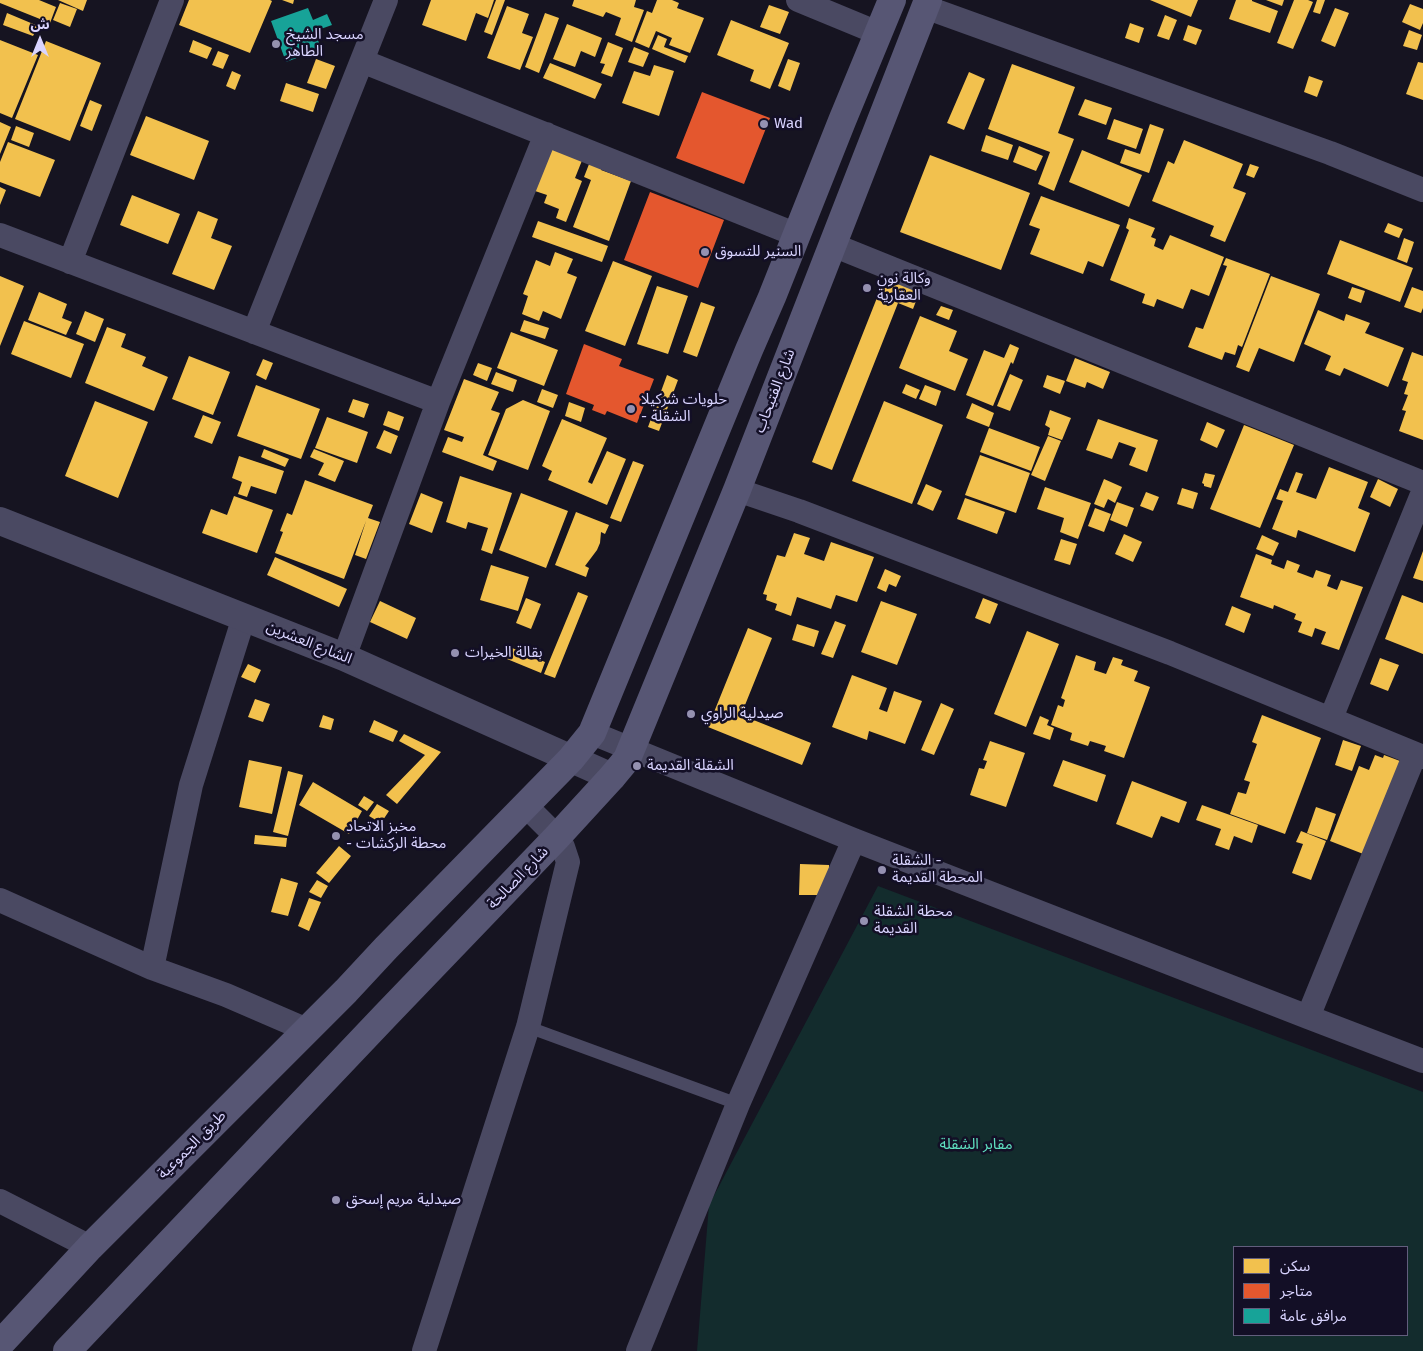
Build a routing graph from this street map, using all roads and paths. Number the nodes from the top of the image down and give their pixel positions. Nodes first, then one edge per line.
1 (172, 0) edge
2 (386, 0) edge
3 (798, 0) edge
4 (892, 0) edge
5 (926, 3) edge
6 (878, 33) junction
7 (362, 61) junction
8 (546, 134) junction
9 (1423, 190) edge
10 (0, 235) edge
11 (797, 235) junction
12 (833, 245) junction
13 (70, 262) junction
14 (254, 332) junction
15 (438, 402) junction
16 (1423, 483) edge
17 (737, 490) junction
18 (1423, 492) edge
19 (0, 521) edge
20 (244, 617) junction
21 (344, 656) junction
22 (1331, 718) junction
23 (592, 734) junction
24 (631, 750) junction
25 (1419, 755) edge
26 (571, 759) junction
27 (612, 777) junction
28 (526, 805) junction
29 (557, 837) junction
30 (854, 840) junction
31 (0, 900) edge
32 (152, 968) junction
33 (1308, 1017) junction
34 (528, 1028) junction
35 (307, 1030) junction
36 (1423, 1060) edge
37 (738, 1104) junction
38 (0, 1201) edge
39 (90, 1247) junction
40 (0, 1344) edge
41 (67, 1351) edge
42 (424, 1351) edge
43 (638, 1351) edge

1 - 13 street
2 - 7 street
3 - 6 street
4 - 6 main road
5 - 9 street
5 - 12 main road, شارع الفتيحاب
6 - 11 main road
7 - 8 street
7 - 14 street
8 - 11 street
8 - 15 street
10 - 13 street
11 - 23 main road
12 - 16 street
12 - 17 main road, شارع الفتيحاب
13 - 14 street
14 - 15 street
15 - 21 street
17 - 22 street
17 - 24 main road, شارع الفتيحاب
18 - 22 street
19 - 20 street, الشارع العشرين
20 - 21 street, الشارع العشرين
20 - 32 street
21 - 26 street, الشارع العشرين
22 - 25 street
23 - 24 street
23 - 26 main road
24 - 27 main road, شارع الفتيحاب
24 - 30 street
25 - 33 street
26 - 27 street, الشارع العشرين
26 - 28 main road
27 - 29 main road, شارع الصالحة
28 - 29 street
28 - 35 main road, طريق الجموعية
29 - 34 street
29 - 41 main road, شارع الصالحة
30 - 33 street
30 - 37 street
31 - 32 street
32 - 35 street
33 - 36 street
34 - 37 lane
34 - 42 street
35 - 39 main road, طريق الجموعية
37 - 43 street
38 - 39 street
39 - 40 main road, طريق الجموعية

